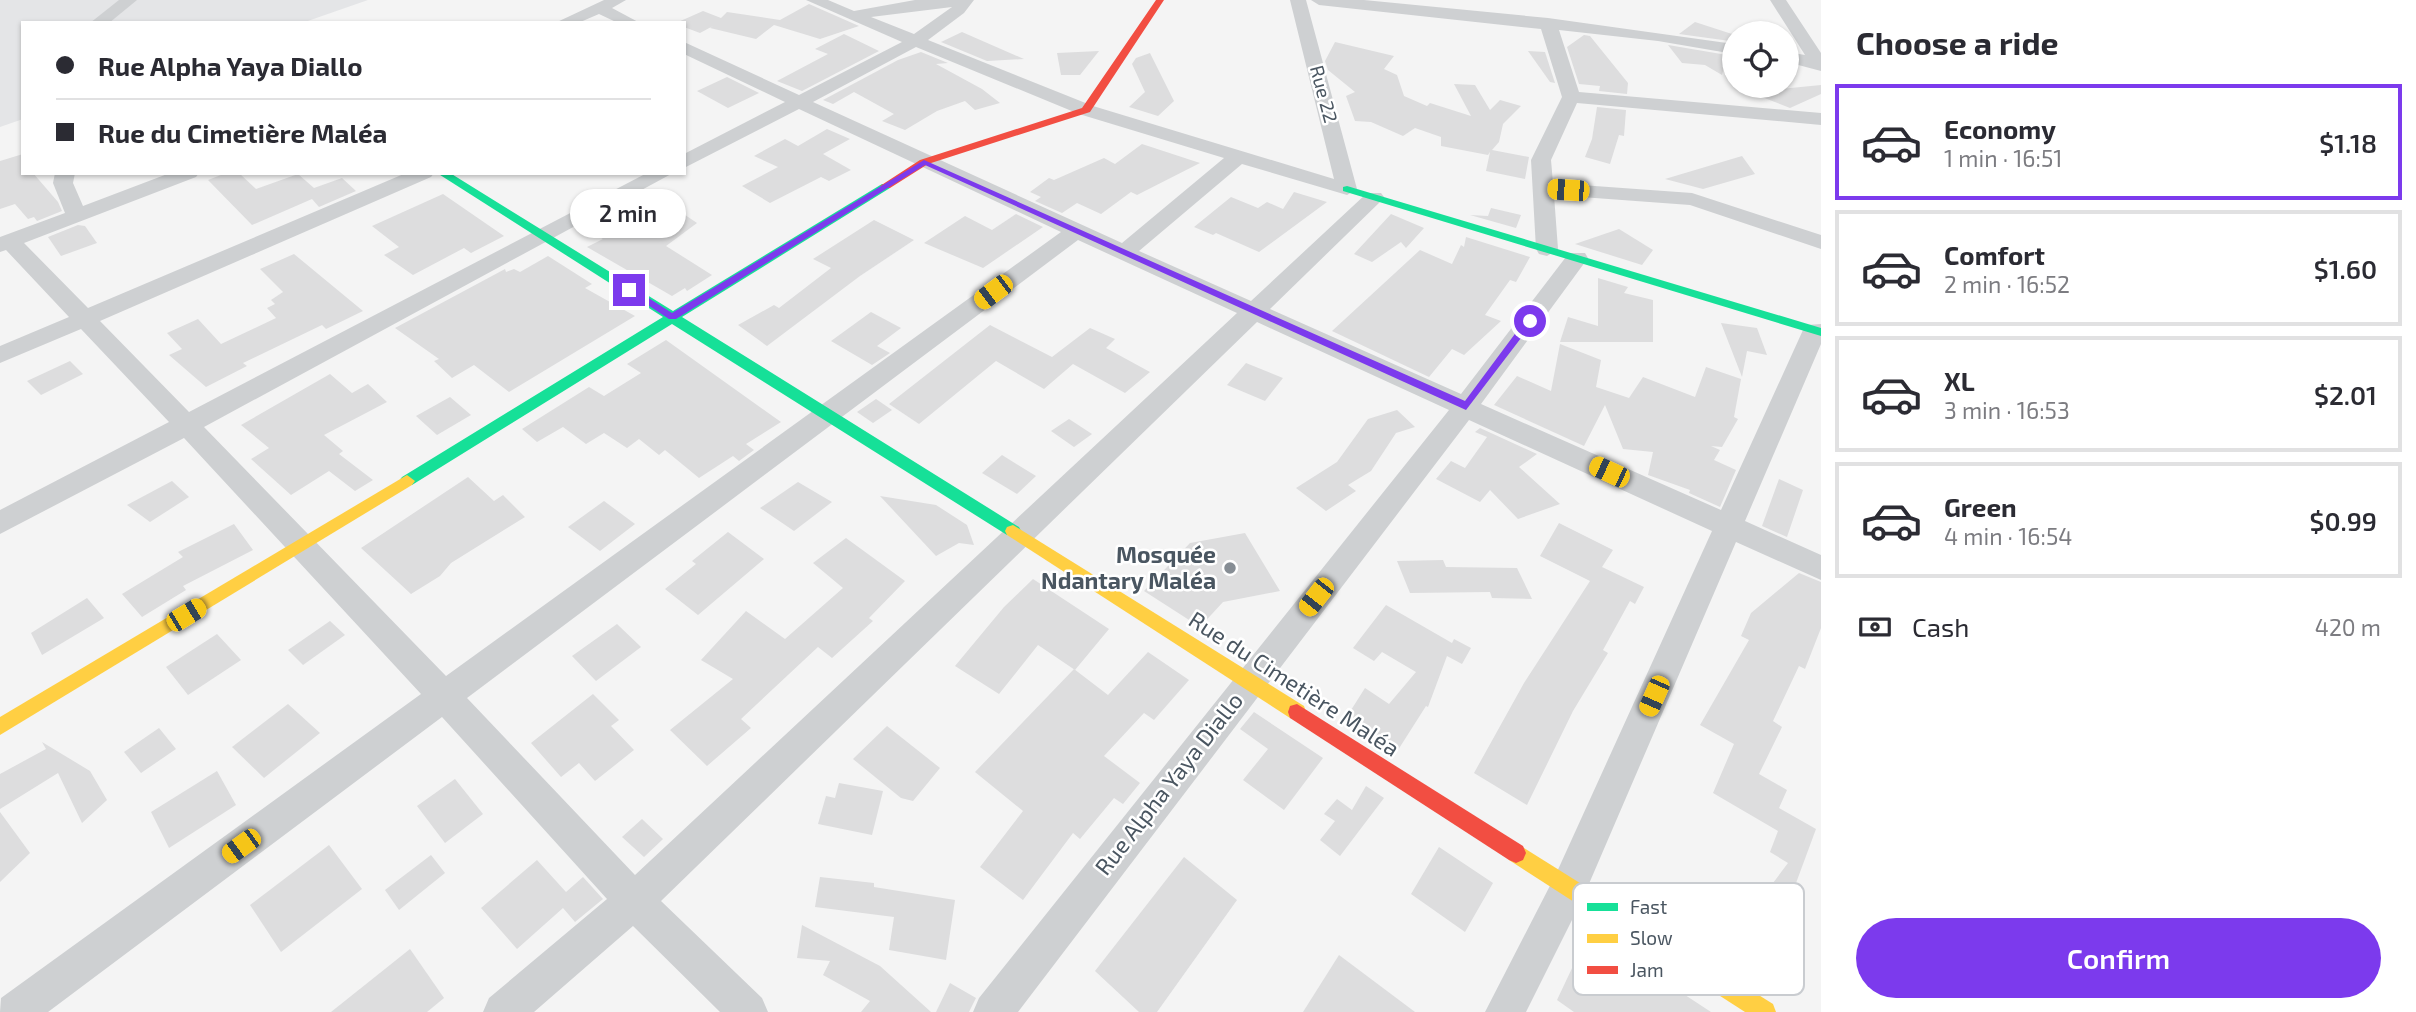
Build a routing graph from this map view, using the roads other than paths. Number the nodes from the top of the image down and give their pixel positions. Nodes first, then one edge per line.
1 (130, 0) edge
2 (618, 0) edge
3 (814, 0) edge
4 (965, 0) edge
5 (1160, 0) edge
6 (1298, 0) edge
7 (1319, 0) edge
8 (1778, 0) edge
9 (599, 8) junction
10 (851, 16) junction
11 (101, 21) edge
12 (568, 21) edge
13 (628, 21) edge
14 (1548, 23) junction
15 (914, 42) junction
16 (1722, 47) edge
17 (689, 53) edge
18 (1799, 60) edge
19 (1820, 65) edge
20 (1571, 97) junction
21 (799, 102) junction
22 (1086, 110) junction
23 (1821, 119) edge
24 (1239, 156) junction
25 (686, 161) edge
26 (924, 162) junction
27 (65, 175) edge
28 (184, 175) edge
29 (419, 175) edge
30 (445, 175) edge
31 (659, 175) edge
32 (1543, 188) junction
33 (1360, 193) junction
34 (77, 216) junction
35 (1077, 231) junction
36 (543, 237) junction
37 (1821, 242) edge
38 (5, 244) edge
39 (1547, 249) junction
40 (1124, 252) junction
41 (1577, 258) junction
42 (1254, 310) junction
43 (672, 317) junction
44 (86, 320) junction
45 (1818, 331) edge
46 (0, 355) edge
47 (1466, 406) junction
48 (827, 414) junction
49 (186, 425) junction
50 (0, 523) edge
51 (1728, 528) junction
52 (1019, 535) junction
53 (303, 545) junction
54 (1821, 568) edge
55 (1249, 681) junction
56 (444, 697) junction
57 (0, 727) edge
58 (1569, 887) junction
59 (1573, 890) edge
60 (634, 901) junction
61 (1738, 995) edge
62 (15, 1012) edge
63 (503, 1012) edge
64 (748, 1012) edge
65 (993, 1012) edge
66 (1505, 1012) edge
67 (1765, 1012) edge

1 - 11 street
2 - 9 street
3 - 10 street
4 - 10 street
4 - 15 street
5 - 22 street
6 - 33 street, Rue 22
7 - 14 street
8 - 19 street
9 - 12 street
9 - 13 street
10 - 15 street
14 - 16 street
14 - 20 street
15 - 21 street
15 - 22 street
17 - 21 street
18 - 19 street
20 - 23 street
20 - 32 street
21 - 25 street
21 - 26 street
22 - 24 street
22 - 26 street
24 - 33 street
24 - 40 street
26 - 35 street
26 - 43 street
27 - 34 street
28 - 34 street
29 - 44 street
30 - 36 street, Rue du Cimetière Maléa
31 - 36 street
32 - 37 street
32 - 39 street
33 - 39 street
33 - 42 street
34 - 38 street
35 - 40 street
35 - 48 street
36 - 43 street, Rue du Cimetière Maléa
36 - 49 street
38 - 44 street
39 - 41 street
40 - 42 street
41 - 45 street
41 - 47 street, Rue Alpha Yaya Diallo
42 - 47 street
42 - 52 street
43 - 48 street, Rue du Cimetière Maléa
43 - 53 street
44 - 46 street
44 - 49 street
45 - 51 street
47 - 51 street
47 - 55 street, Rue Alpha Yaya Diallo
48 - 52 street, Rue du Cimetière Maléa
48 - 56 street
49 - 50 street
49 - 53 street
51 - 54 street
51 - 58 street
52 - 55 street, Rue du Cimetière Maléa
52 - 60 street
53 - 56 street
53 - 57 street
55 - 58 street, Rue du Cimetière Maléa
55 - 65 street, Rue Alpha Yaya Diallo
56 - 60 street
56 - 62 street
58 - 59 street, Rue du Cimetière Maléa
58 - 66 street
60 - 63 street
60 - 64 street
61 - 67 street, Rue du Cimetière Maléa

